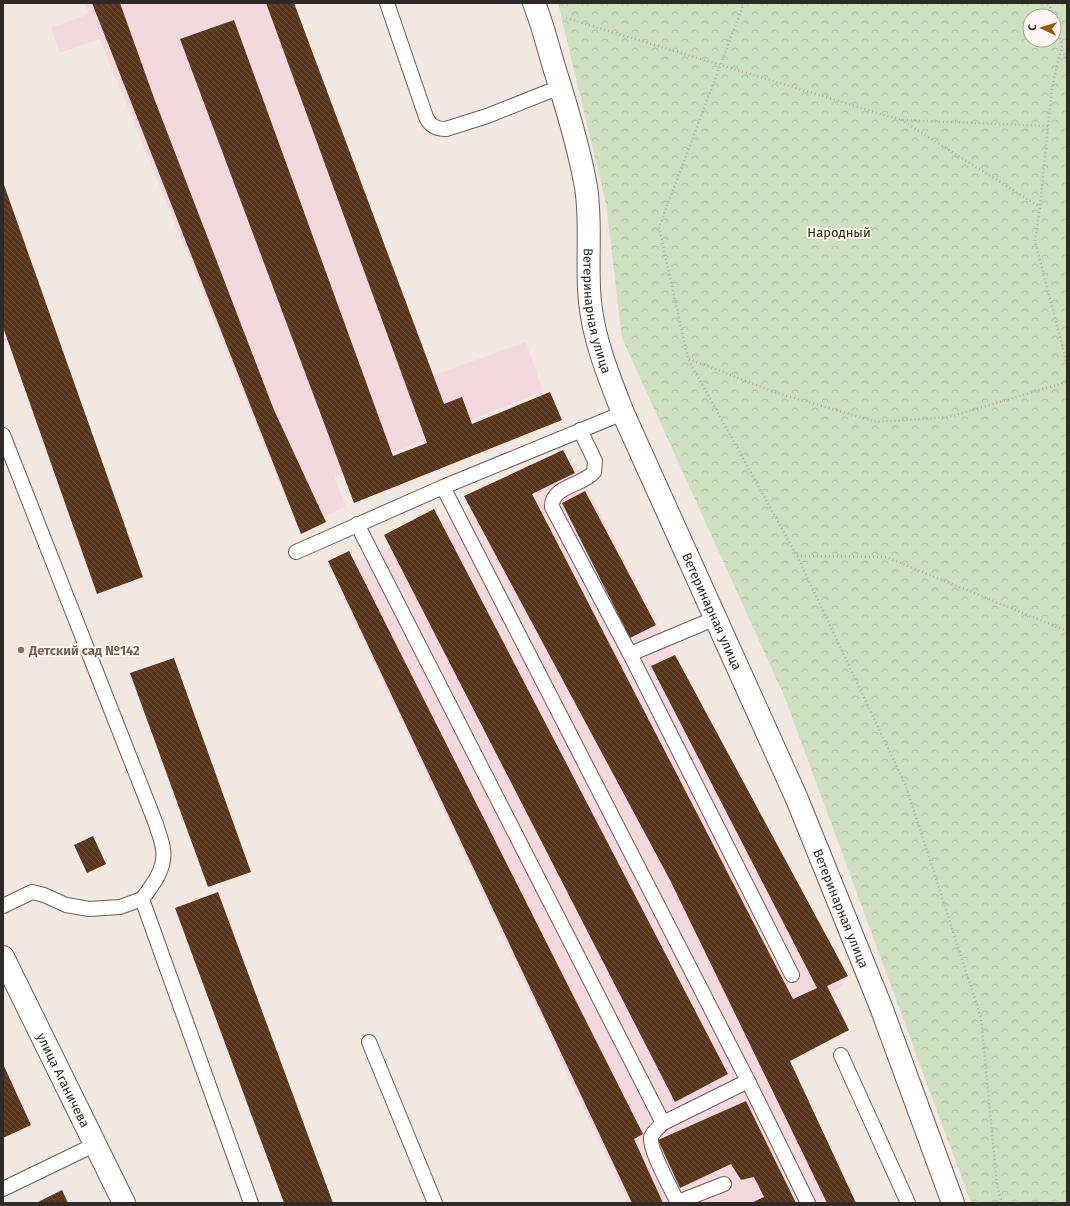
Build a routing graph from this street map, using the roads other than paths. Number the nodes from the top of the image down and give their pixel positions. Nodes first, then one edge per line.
1 (387, 3) edge
2 (536, 6) edge
3 (560, 87) junction
4 (623, 413) junction
5 (580, 430) junction
6 (3, 435) edge
7 (443, 487) junction
8 (357, 524) junction
9 (296, 552) dead end
10 (716, 618) junction
11 (630, 654) junction
12 (142, 899) junction
13 (3, 906) edge
14 (3, 957) edge
15 (792, 975) dead end
16 (369, 1042) dead end
17 (841, 1055) dead end
18 (748, 1081) junction
19 (663, 1123) junction
20 (96, 1144) junction
21 (724, 1184) dead end
22 (3, 1189) edge
23 (678, 1202) edge
24 (124, 1203) edge
25 (251, 1203) edge
26 (435, 1203) edge
27 (808, 1203) edge
28 (908, 1203) edge
29 (953, 1203) edge

1 - 3 lane
2 - 3 street, Ветеринарная улица
3 - 4 street, Ветеринарная улица
4 - 5 lane
4 - 10 street, Ветеринарная улица
5 - 7 lane
5 - 11 lane
6 - 12 lane
7 - 8 lane
7 - 18 lane
8 - 9 lane
8 - 19 lane
10 - 11 lane
10 - 29 street, Ветеринарная улица
11 - 15 lane
12 - 13 lane
12 - 25 lane
14 - 20 street, улица Аганичева
16 - 26 lane
17 - 28 lane
18 - 19 lane
18 - 27 lane
19 - 23 lane
20 - 22 lane
20 - 24 street, улица Аганичева
21 - 23 lane

